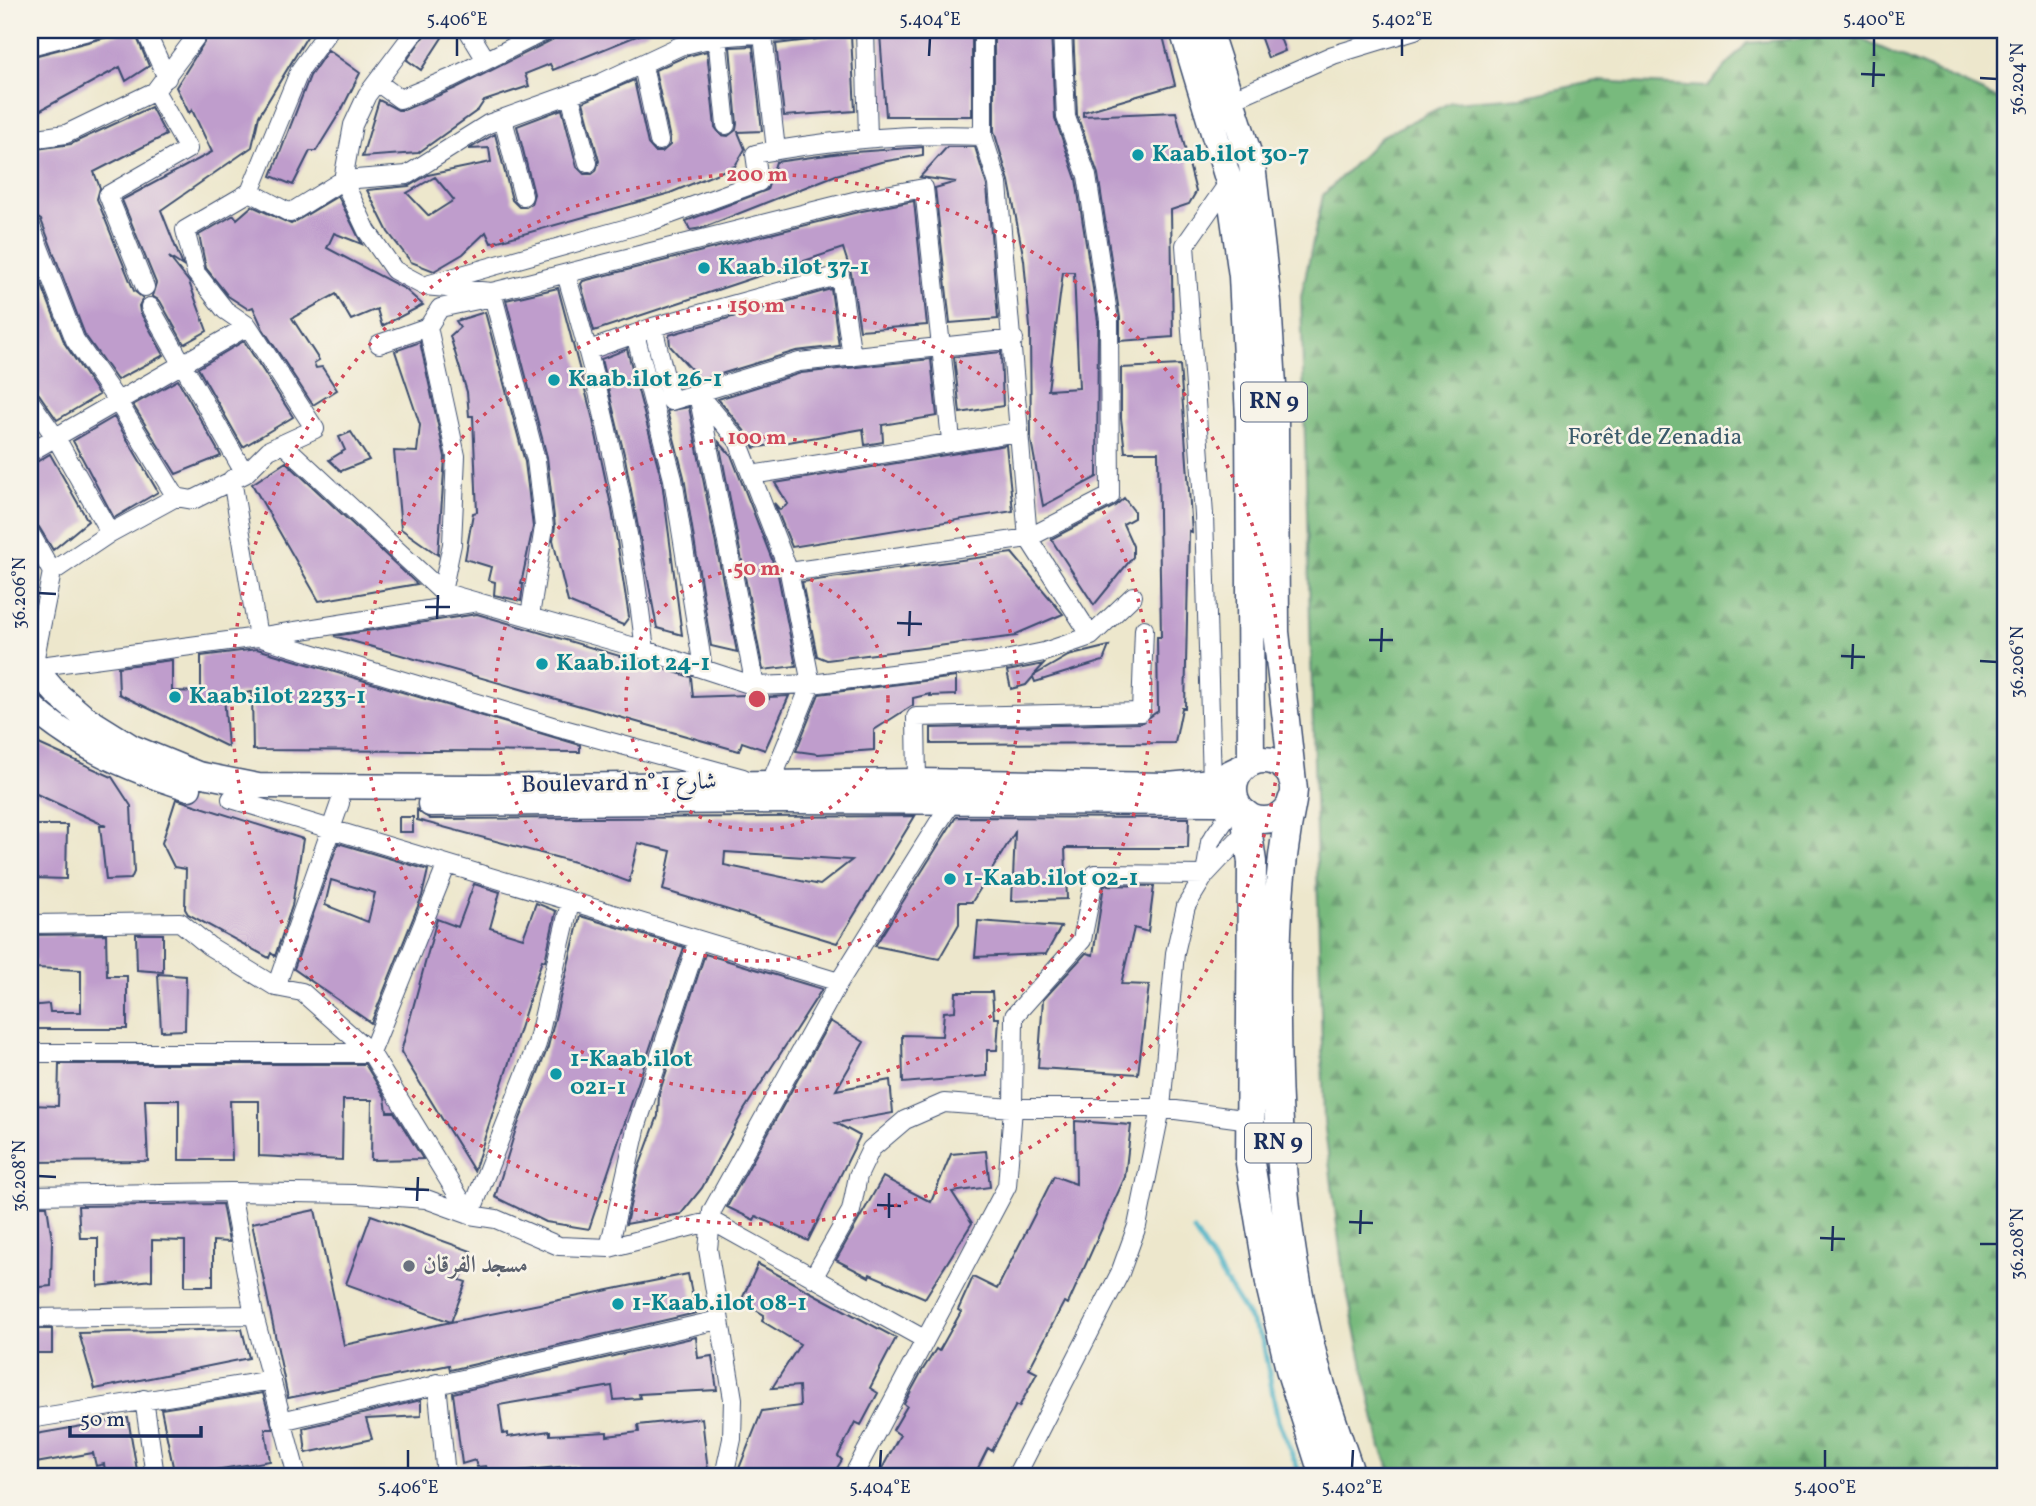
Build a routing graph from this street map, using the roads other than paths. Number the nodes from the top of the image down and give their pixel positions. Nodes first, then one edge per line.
1 (92, 30) edge
2 (145, 30) edge
3 (201, 30) edge
4 (328, 30) edge
5 (416, 30) edge
6 (468, 30) edge
7 (547, 30) edge
8 (809, 30) edge
9 (865, 30) edge
10 (983, 30) edge
11 (1062, 30) edge
12 (1183, 30) edge
13 (1208, 30) edge
14 (1415, 30) edge
15 (724, 33) edge
16 (763, 34) junction
17 (30, 46) edge
18 (486, 60) junction
19 (643, 66) junction
20 (377, 82) junction
21 (161, 85) junction
22 (570, 96) junction
23 (1233, 99) junction
24 (503, 119) junction
25 (726, 125) dead end
26 (983, 136) junction
27 (867, 138) junction
28 (30, 139) edge
29 (659, 141) dead end
30 (776, 150) junction
31 (588, 163) dead end
32 (343, 180) junction
33 (1229, 182) junction
34 (250, 192) junction
35 (523, 196) dead end
36 (30, 224) edge
37 (566, 274) junction
38 (424, 286) junction
39 (145, 287) dead end
40 (492, 295) junction
41 (150, 307) dead end
42 (248, 326) junction
43 (429, 327) junction
44 (653, 327) junction
45 (635, 334) junction
46 (1014, 339) junction
47 (379, 344) dead end
48 (941, 347) junction
49 (589, 350) junction
50 (852, 357) junction
51 (183, 363) junction
52 (698, 393) junction
53 (30, 401) edge
54 (118, 402) junction
55 (1017, 432) junction
56 (56, 438) junction
57 (951, 440) junction
58 (283, 444) junction
59 (30, 452) edge
60 (751, 475) junction
61 (239, 477) junction
62 (176, 497) junction
63 (30, 533) edge
64 (110, 533) junction
65 (1028, 538) junction
66 (52, 572) junction
67 (789, 572) junction
68 (442, 592) junction
69 (1133, 596) dead end
70 (478, 602) junction
71 (530, 616) junction
72 (1144, 629) dead end
73 (1091, 636) junction
74 (257, 638) junction
75 (645, 650) junction
76 (31, 665) edge
77 (703, 668) junction
78 (811, 684) junction
79 (755, 686) junction
80 (30, 705) edge
81 (1247, 764) junction
82 (764, 781) junction
83 (917, 781) junction
84 (1212, 781) junction
85 (1293, 791) junction
86 (231, 799) junction
87 (952, 801) junction
88 (340, 803) junction
89 (1243, 813) junction
90 (329, 831) junction
91 (447, 864) junction
92 (1205, 875) junction
93 (570, 903) junction
94 (30, 924) edge
95 (698, 940) junction
96 (839, 982) junction
97 (276, 987) junction
98 (30, 1053) edge
99 (371, 1053) junction
100 (1013, 1108) junction
101 (1161, 1108) junction
102 (1250, 1120) junction
103 (231, 1192) junction
104 (30, 1195) edge
105 (470, 1215) junction
106 (712, 1221) junction
107 (609, 1248) junction
108 (813, 1278) junction
109 (254, 1315) junction
110 (30, 1318) edge
111 (718, 1320) junction
112 (924, 1339) junction
113 (272, 1380) junction
114 (437, 1383) junction
115 (145, 1399) junction
116 (30, 1419) edge
117 (281, 1421) junction
118 (155, 1476) edge
119 (296, 1476) edge
120 (446, 1476) edge
121 (723, 1476) edge
122 (853, 1476) edge
123 (1016, 1476) edge
124 (1324, 1476) edge
125 (1351, 1476) edge

1 - 17 street
2 - 21 street
3 - 21 street
4 - 34 street
5 - 20 street
6 - 18 street
7 - 18 street
8 - 16 street
9 - 27 street
10 - 26 street
11 - 65 street
12 - 33 main road
13 - 23 main road, RN 9
14 - 23 street
15 - 16 street
15 - 19 street
15 - 25 street
16 - 30 street
18 - 20 street
19 - 22 street
19 - 29 street
20 - 32 street
21 - 28 street
21 - 39 street
22 - 24 street
22 - 31 street
23 - 85 main road, RN 9
24 - 32 street
24 - 35 street
26 - 27 street
26 - 46 street
27 - 30 street
30 - 38 street
32 - 34 street
32 - 38 street
33 - 81 main road
33 - 84 street
34 - 42 street
36 - 54 street
37 - 40 street
37 - 48 street
37 - 49 street
38 - 40 street
40 - 43 street
40 - 71 street
41 - 51 street
42 - 51 street
42 - 58 street
43 - 47 street
43 - 68 street
44 - 45 street
44 - 50 street
44 - 52 street
45 - 49 street
45 - 77 street
46 - 48 street
46 - 55 street
48 - 50 street
48 - 57 street
49 - 75 street
50 - 52 street
51 - 54 street
51 - 61 street
52 - 60 street
52 - 79 street
53 - 56 street
54 - 56 street
54 - 62 street
55 - 57 street
55 - 65 street
56 - 59 street
56 - 64 street
57 - 60 street
58 - 61 street
58 - 68 street
60 - 67 street
61 - 62 street
61 - 74 street
62 - 64 street
63 - 66 street
64 - 66 street
65 - 67 street
65 - 73 street
66 - 76 street
67 - 78 street
68 - 70 street
69 - 73 street
70 - 71 street
70 - 74 street
71 - 75 street
72 - 83 street
73 - 78 street
74 - 76 street
74 - 82 street
75 - 77 street
76 - 82 main road, Boulevard n° شارع 1
77 - 79 street
78 - 79 street
78 - 82 street
80 - 86 main road, Boulevard n° شارع 1
81 - 84 main road, Boulevard n° شارع 1
81 - 85 main road
81 - 89 main road
82 - 83 main road, Boulevard n° شارع 1
83 - 84 main road, Boulevard n° شارع 1
85 - 89 main road
85 - 125 highway, RN 9
86 - 88 main road, Boulevard n° شارع 1
86 - 90 street
87 - 88 main road, Boulevard n° شارع 1
87 - 89 main road, Boulevard n° شارع 1
87 - 96 street
88 - 90 street
89 - 92 street
89 - 92 street
89 - 102 highway, RN 9
90 - 91 street
90 - 97 street
91 - 93 street
91 - 99 street
92 - 100 street
92 - 101 street
93 - 95 street
93 - 105 street
94 - 97 street
95 - 96 street
95 - 107 street
96 - 106 street
97 - 99 street
98 - 99 street
99 - 105 street
100 - 101 street
100 - 108 street
100 - 112 street
101 - 102 street
101 - 123 street
102 - 124 highway, RN 9
103 - 104 street
103 - 105 street
103 - 109 street
105 - 107 street
106 - 107 street
106 - 108 street
106 - 111 street
108 - 112 street
109 - 110 street
109 - 113 street
111 - 114 street
111 - 121 street
112 - 122 street
113 - 115 street
113 - 117 street
114 - 117 street
114 - 120 street
115 - 116 street
115 - 118 street
117 - 119 street

